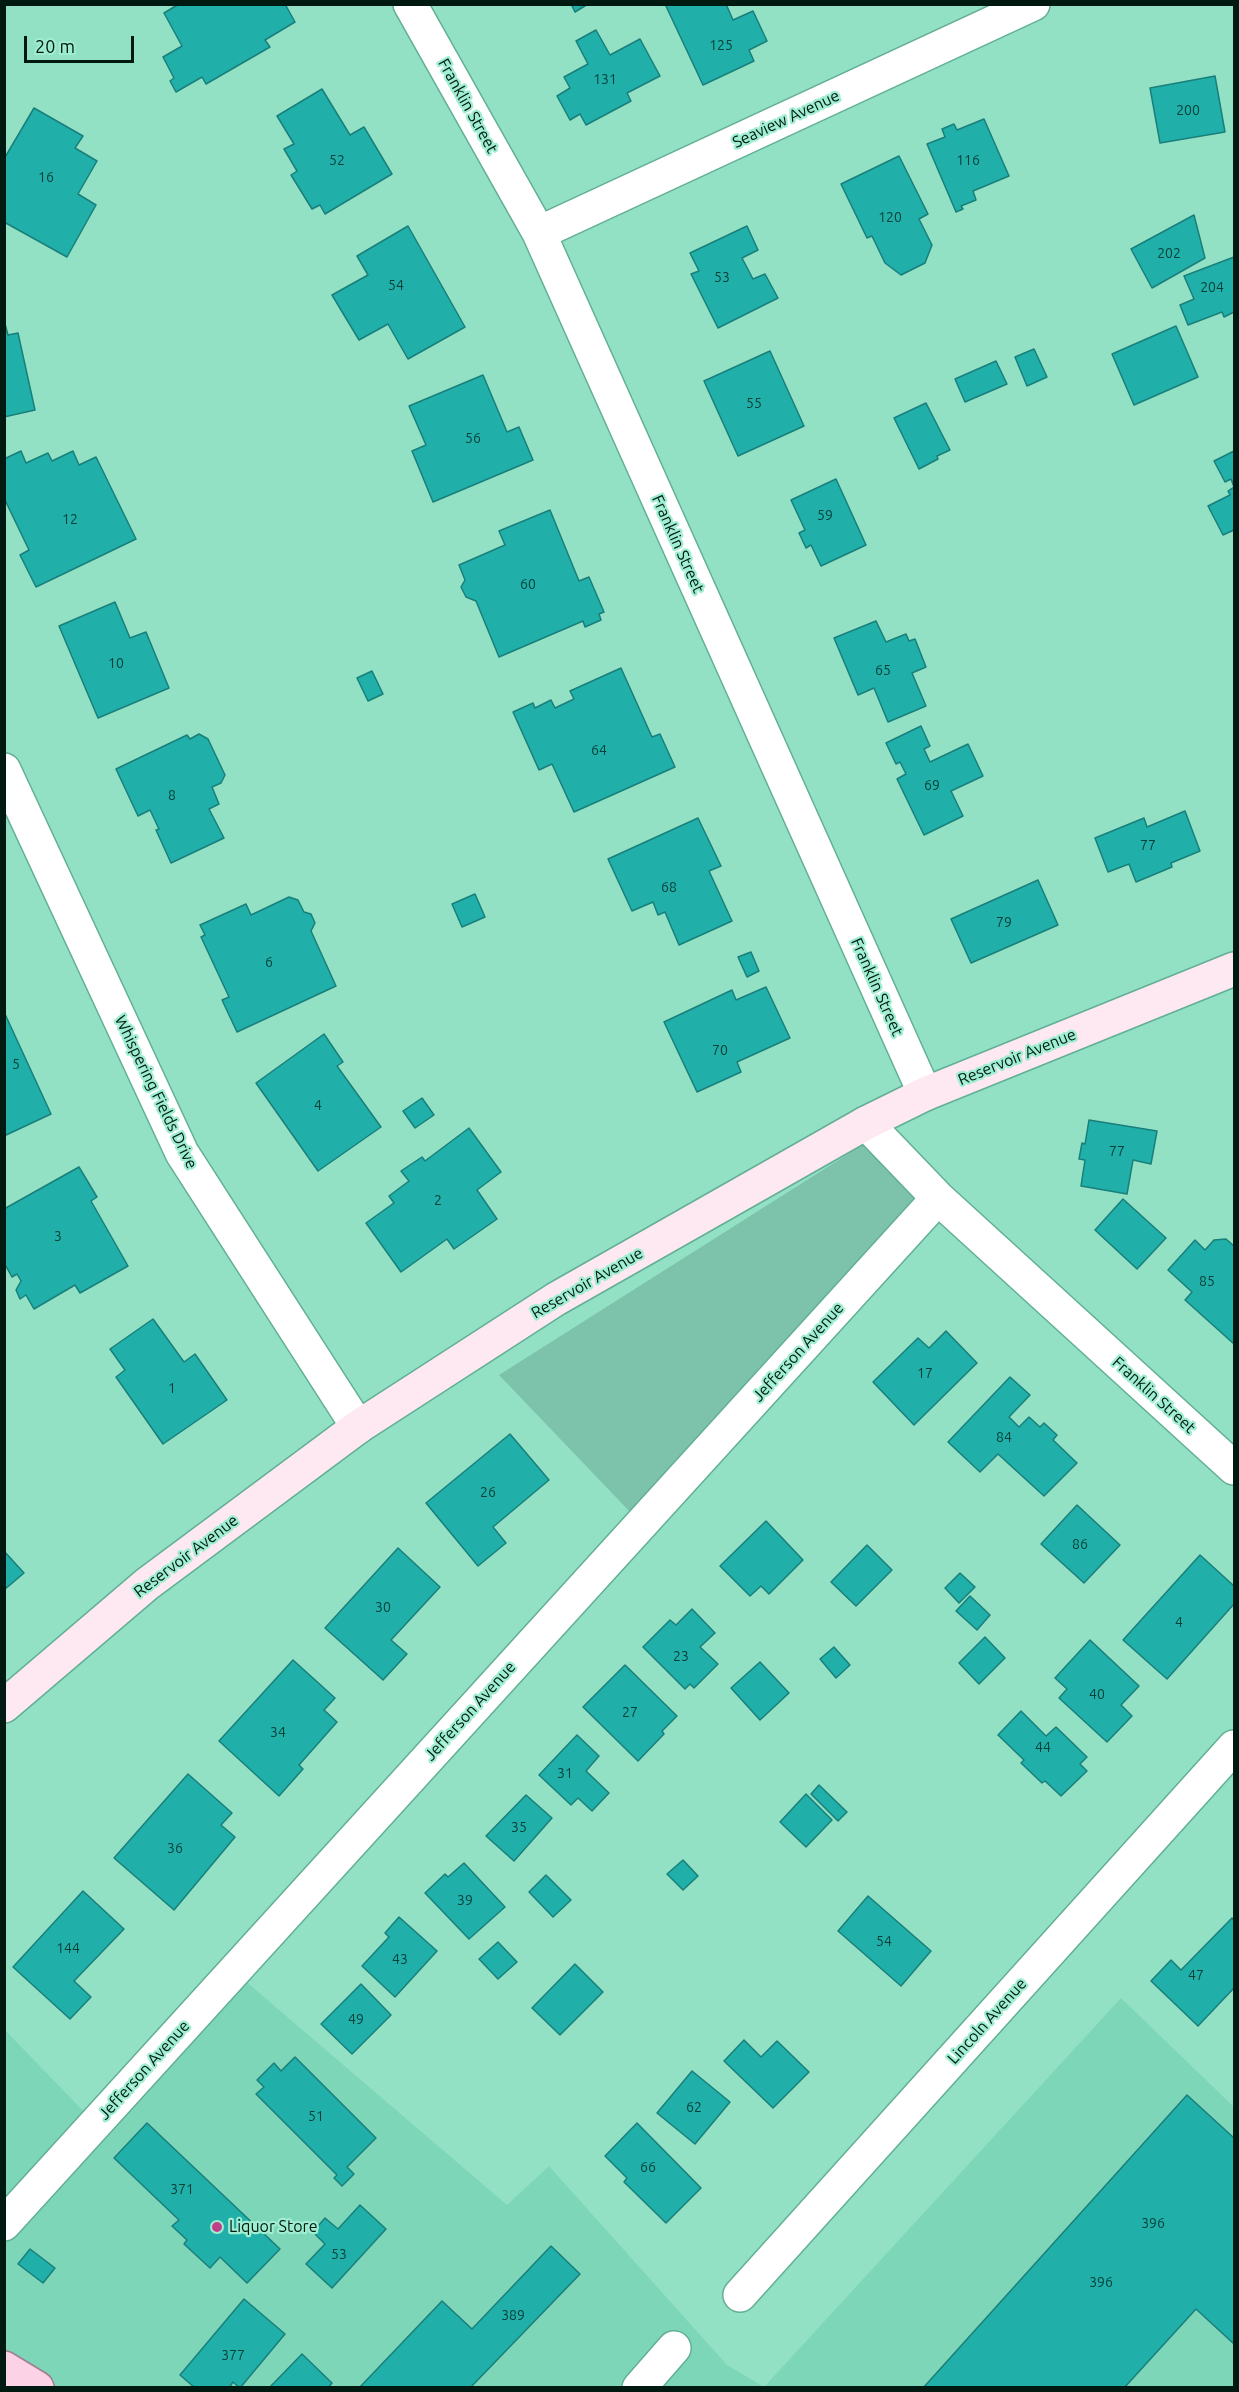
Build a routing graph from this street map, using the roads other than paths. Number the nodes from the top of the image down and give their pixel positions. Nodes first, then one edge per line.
1 (410, 4) edge
2 (1033, 4) edge
3 (539, 233) junction
4 (4, 770) edge
5 (1234, 969) edge
6 (925, 1094) junction
7 (866, 1123) junction
8 (938, 1198) junction
9 (358, 1427) junction
10 (1234, 1468) edge
11 (4, 1706) edge
12 (1234, 1747) edge
13 (4, 2224) edge
14 (741, 2295) dead end
15 (674, 2348) dead end
16 (4, 2368) edge
17 (37, 2388) edge
18 (639, 2388) edge

1 - 3 street, Franklin Street
2 - 3 street, Seaview Avenue
3 - 6 street, Franklin Street
4 - 9 street, Whispering Fields Drive
5 - 6 main road, Reservoir Avenue
6 - 7 main road, Reservoir Avenue
7 - 8 street, Franklin Street
7 - 9 main road, Reservoir Avenue
8 - 10 street, Franklin Street
8 - 13 street, Jefferson Avenue
9 - 11 main road, Reservoir Avenue
12 - 14 street, Lincoln Avenue
15 - 18 street
16 - 17 main road

